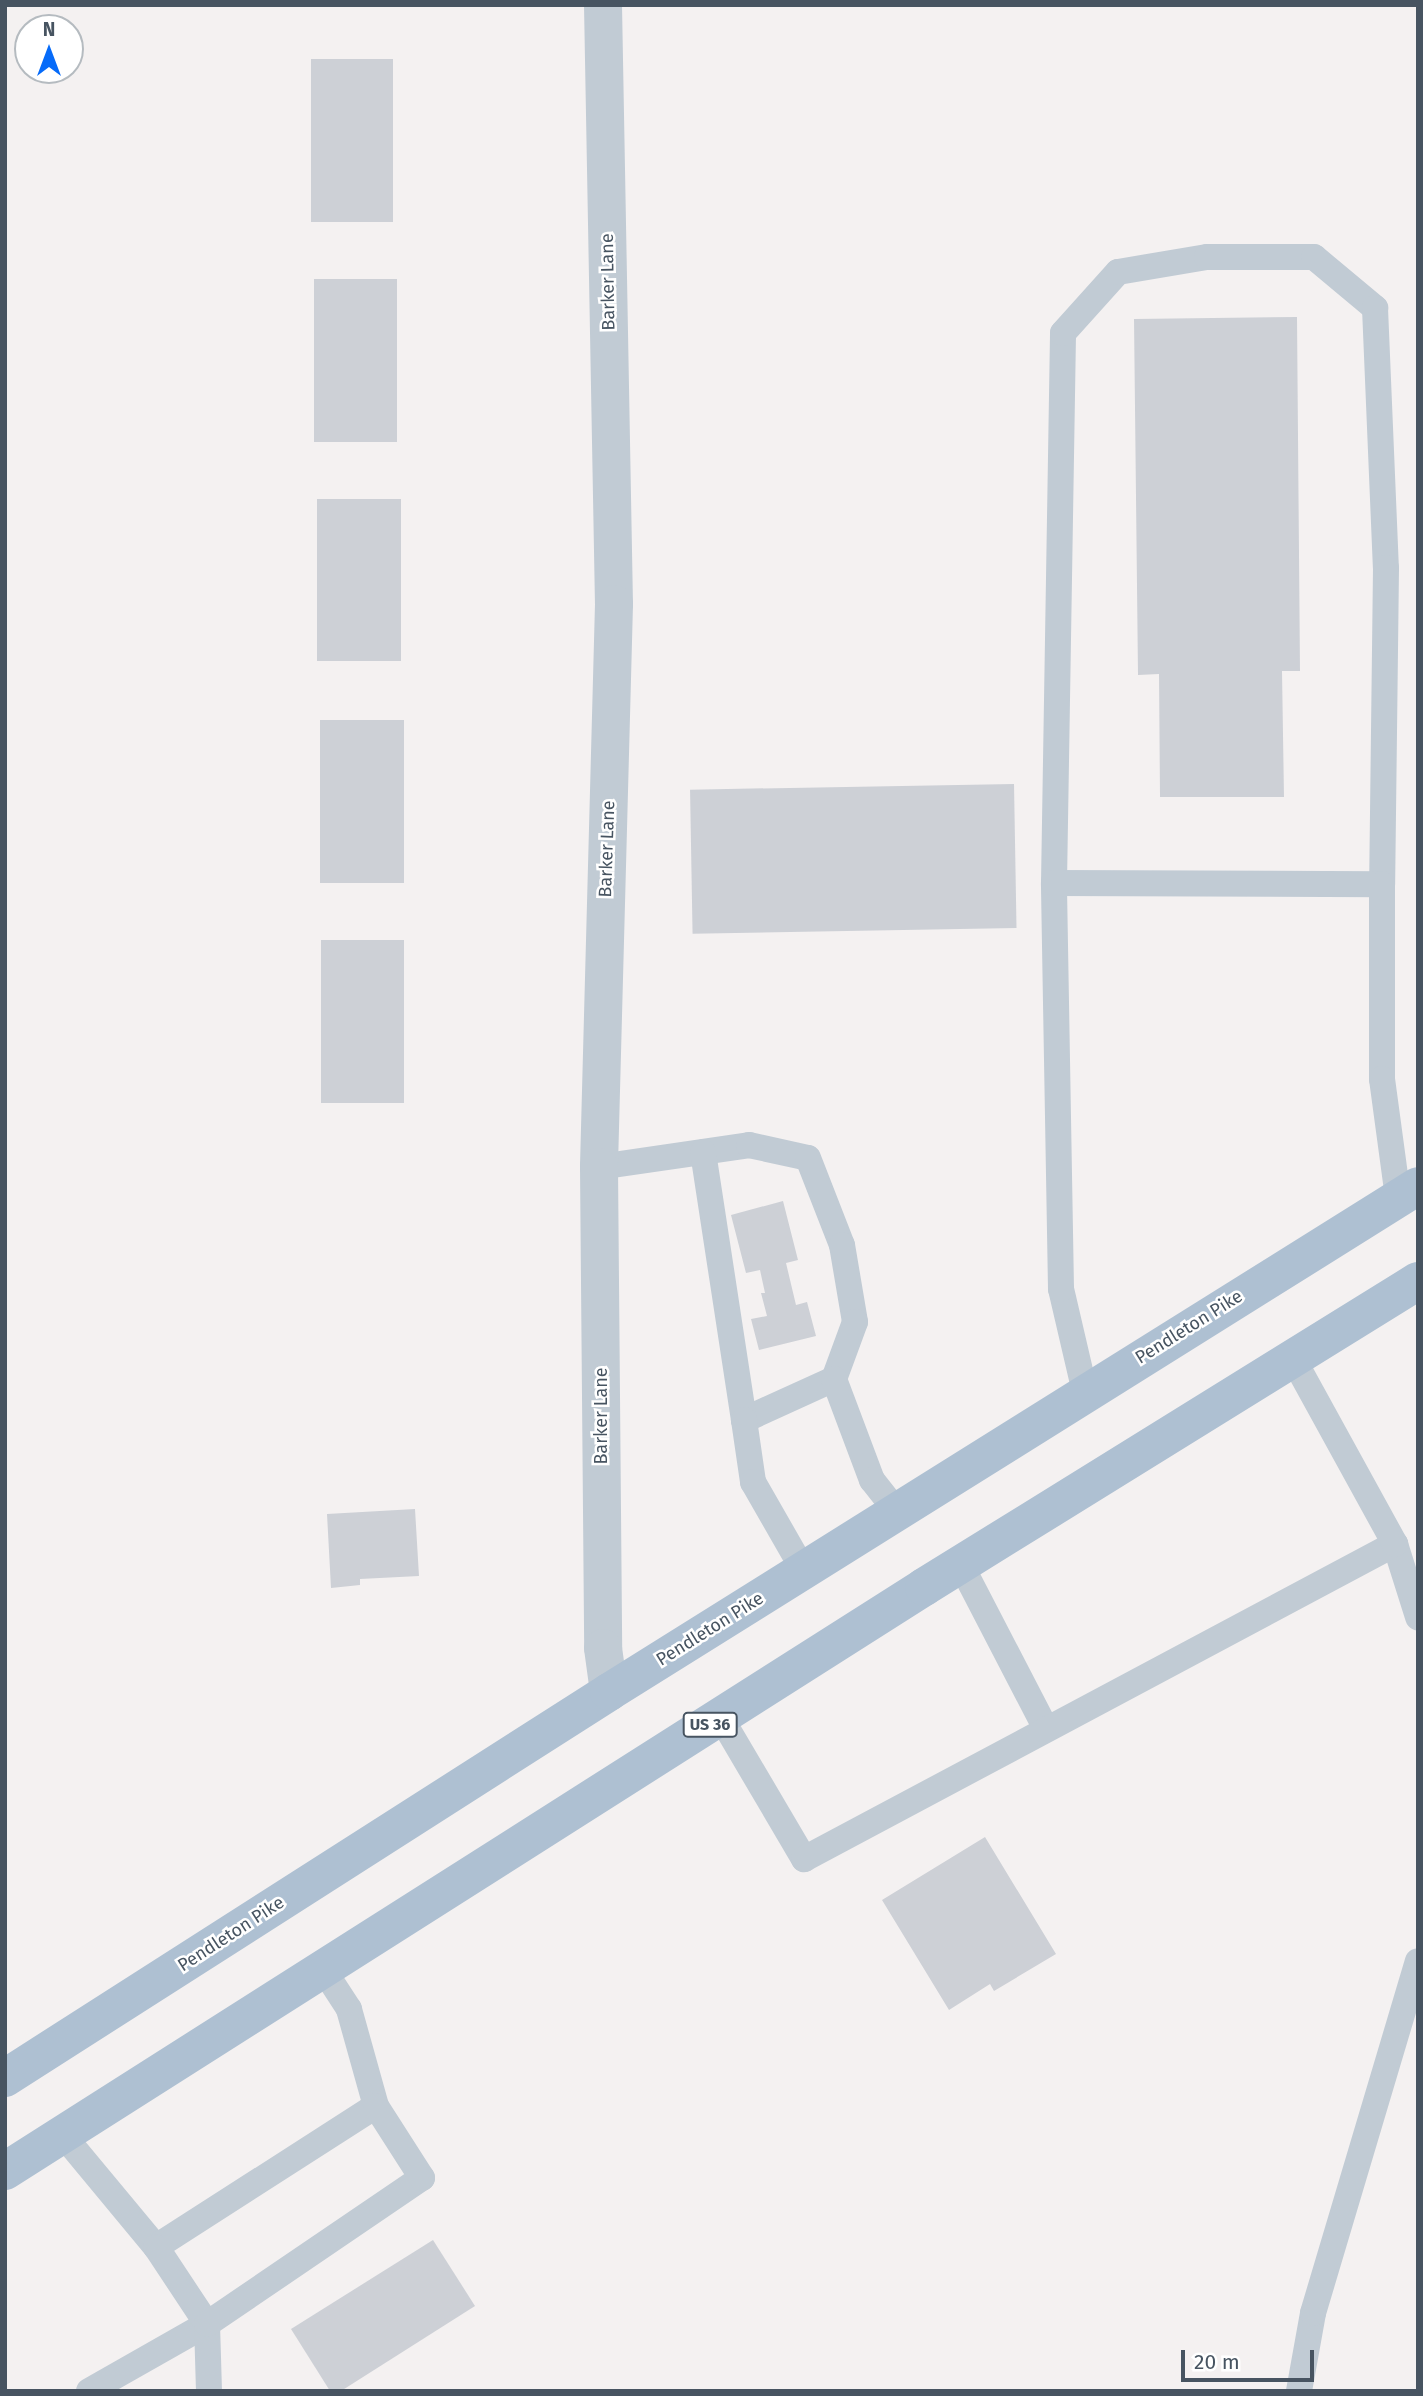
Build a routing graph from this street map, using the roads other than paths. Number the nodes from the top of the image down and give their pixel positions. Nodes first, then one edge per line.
1 (603, 5) edge
2 (1054, 883) junction
3 (1382, 884) junction
4 (703, 1152) junction
5 (599, 1167) junction
6 (1408, 1192) edge
7 (1418, 1281) edge
8 (1294, 1360) junction
9 (834, 1379) junction
10 (1085, 1392) junction
11 (744, 1420) junction
12 (898, 1513) junction
13 (1395, 1544) junction
14 (961, 1565) junction
15 (804, 1571) junction
16 (1418, 1617) edge
17 (609, 1692) junction
18 (721, 1718) junction
19 (1046, 1729) junction
20 (1418, 1961) edge
21 (323, 1969) junction
22 (5, 2078) edge
23 (376, 2106) junction
24 (63, 2135) junction
25 (5, 2171) edge
26 (156, 2246) junction
27 (207, 2324) junction
28 (89, 2391) edge
29 (209, 2391) edge
30 (1299, 2391) edge

1 - 5 street, Barker Lane
2 - 3 lane
2 - 3 lane
2 - 10 lane
3 - 6 lane
4 - 5 lane
4 - 9 lane
4 - 11 lane
5 - 17 street, Barker Lane
6 - 10 main road, Pendleton Pike
7 - 8 main road, US 36
8 - 13 lane
8 - 14 main road, US 36
9 - 11 lane
9 - 12 lane
10 - 12 main road, Pendleton Pike
11 - 15 lane
12 - 15 main road, Pendleton Pike
13 - 16 lane
13 - 19 lane
14 - 18 main road, US 36
14 - 19 lane
15 - 17 main road, Pendleton Pike
17 - 22 main road, Pendleton Pike
18 - 19 lane
18 - 21 main road, US 36
20 - 30 lane
21 - 23 lane
21 - 24 main road, US 36
23 - 26 lane
23 - 27 lane
24 - 25 main road, US 36
24 - 26 lane
26 - 27 lane
27 - 28 lane
27 - 29 lane

